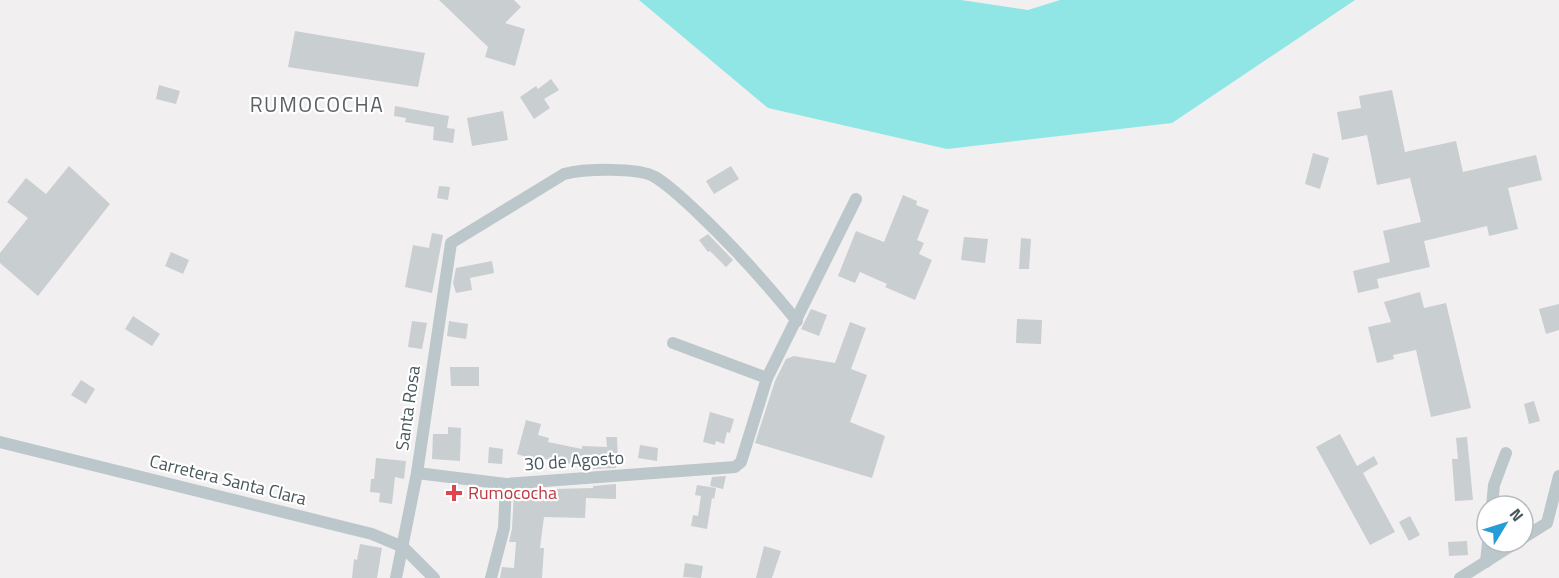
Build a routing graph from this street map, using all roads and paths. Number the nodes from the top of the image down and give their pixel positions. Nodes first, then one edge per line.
1 (856, 199) dead end
2 (797, 321) junction
3 (673, 343) dead end
4 (767, 378) junction
5 (0, 442) edge
6 (1506, 453) dead end
7 (417, 473) junction
8 (1559, 476) edge
9 (506, 484) junction
10 (1493, 494) edge
11 (1535, 530) edge
12 (403, 547) junction
13 (1487, 554) edge
14 (1498, 554) edge
15 (1486, 562) junction
16 (396, 578) edge
17 (434, 578) edge
18 (491, 578) edge
19 (1460, 578) edge

1 - 2 street
2 - 4 street
2 - 7 street, Santa Rosa
3 - 4 street
4 - 9 street, 30 de Agosto
5 - 12 street, Carretera Santa Clara
6 - 10 street
7 - 9 street, 30 de Agosto
7 - 12 street, Santa Rosa
8 - 11 street
9 - 18 street
12 - 16 street, Santa Rosa
12 - 17 street, Carretera Santa Clara
13 - 15 street
14 - 15 street
15 - 19 street

